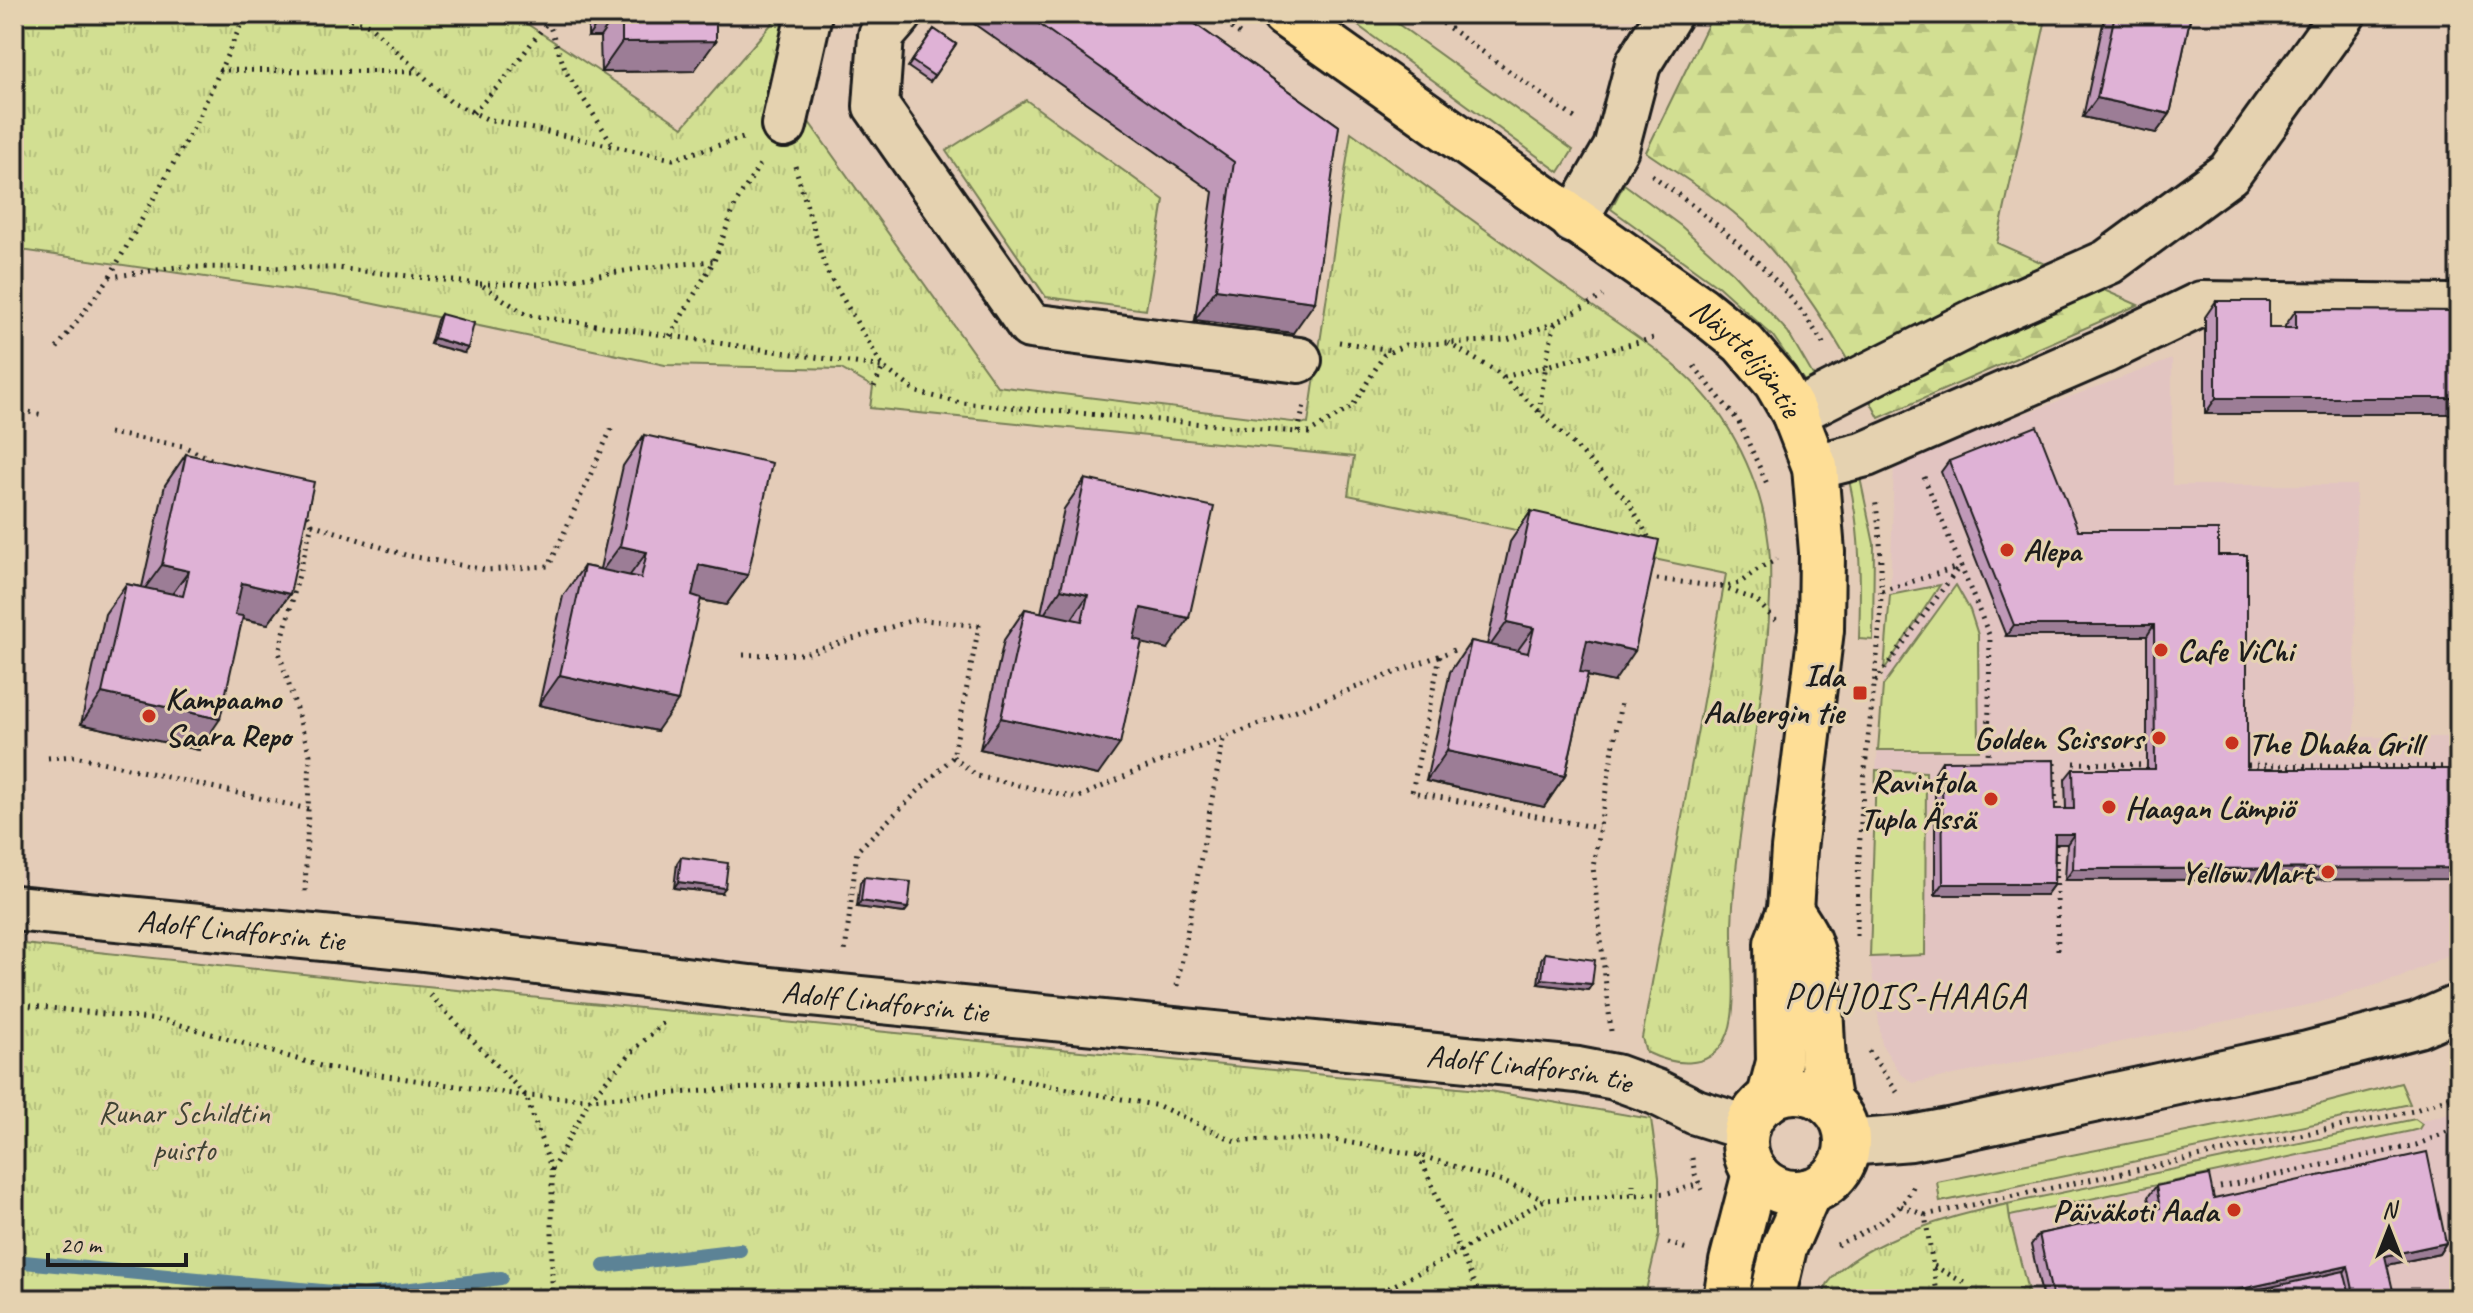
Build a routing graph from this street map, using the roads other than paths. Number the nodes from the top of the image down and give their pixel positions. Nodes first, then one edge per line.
1 (809, 14) edge
2 (900, 14) edge
3 (1284, 14) edge
4 (1669, 14) edge
5 (2343, 14) edge
6 (784, 125) road end
7 (1574, 221) junction
8 (2450, 307) edge
9 (1299, 360) edge
10 (1794, 413) junction
11 (1815, 467) junction
12 (14, 908) edge
13 (1790, 910) junction
14 (2459, 1007) edge
15 (1829, 1103) junction
16 (1758, 1114) junction
17 (1847, 1143) junction
18 (1755, 1173) junction
19 (1809, 1191) junction
20 (1726, 1299) edge
21 (1772, 1299) edge

1 - 6 street
2 - 9 street
3 - 7 main road, Näyttelijäntie
4 - 7 street
5 - 10 street
7 - 10 main road, Näyttelijäntie
8 - 11 street
10 - 11 main road, Näyttelijäntie
11 - 13 main road, Näyttelijäntie
12 - 16 street, Adolf Lindforsin tie
13 - 15 main road
13 - 16 main road, Näyttelijäntie
14 - 17 street
15 - 16 main road
15 - 17 main road
16 - 18 main road, Näyttelijäntie
17 - 19 main road
18 - 19 main road
18 - 20 main road, Näyttelijäntie
19 - 21 main road

